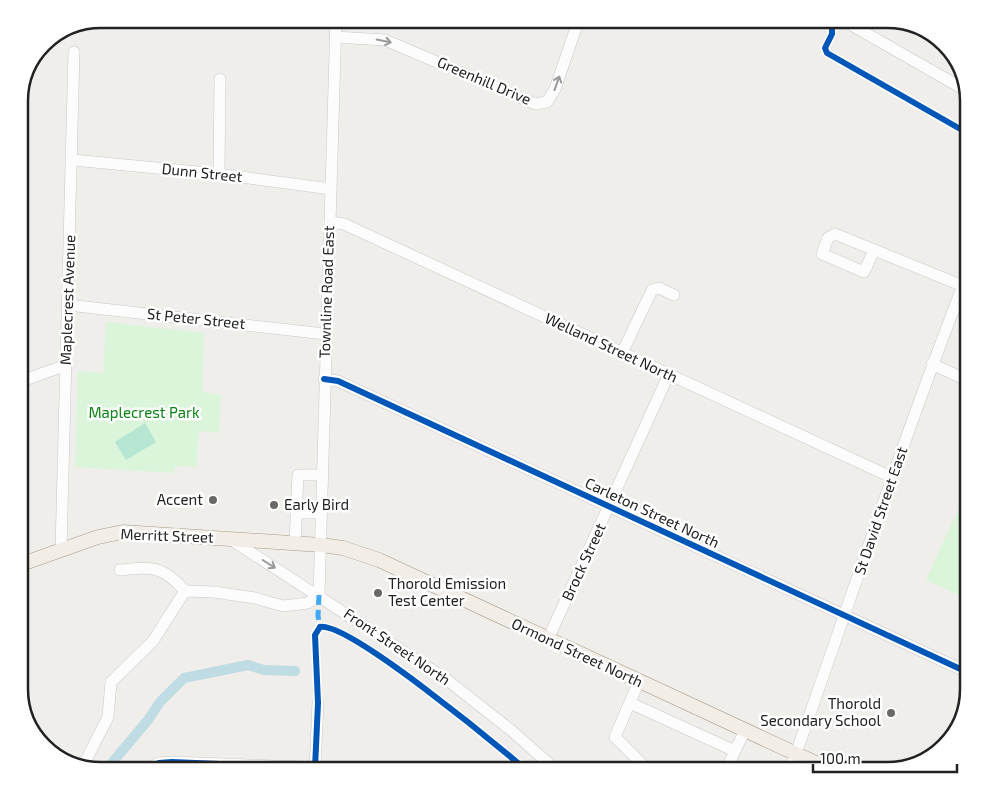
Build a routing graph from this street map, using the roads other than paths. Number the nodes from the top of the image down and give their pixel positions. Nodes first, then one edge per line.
1 (336, 27) edge
2 (576, 27) edge
3 (855, 27) edge
4 (335, 38) junction
5 (74, 52) dead end
6 (220, 79) dead end
7 (959, 86) edge
8 (73, 160) junction
9 (219, 174) junction
10 (331, 189) junction
11 (330, 222) junction
12 (874, 250) dead end
13 (960, 285) edge
14 (960, 294) edge
15 (674, 295) dead end
16 (68, 305) junction
17 (325, 334) junction
18 (622, 353) junction
19 (932, 364) junction
20 (66, 365) junction
21 (669, 374) junction
22 (960, 377) edge
23 (28, 379) edge
24 (324, 379) junction
25 (323, 475) junction
26 (891, 477) junction
27 (610, 507) junction
28 (296, 513) junction
29 (322, 514) junction
30 (228, 538) junction
31 (295, 543) junction
32 (321, 545) junction
33 (61, 549) junction
34 (28, 562) edge
35 (120, 570) dead end
36 (185, 591) junction
37 (319, 595) junction
38 (846, 616) junction
39 (548, 639) junction
40 (960, 669) edge
41 (639, 681) junction
42 (318, 703) dead end
43 (630, 703) junction
44 (745, 730) junction
45 (735, 751) junction
46 (796, 754) junction
47 (86, 760) edge
48 (317, 762) edge
49 (547, 762) edge
50 (640, 762) edge
51 (730, 762) edge
52 (793, 762) edge
53 (814, 762) edge

1 - 4 street, Townline Road East
4 -> 2 street, Greenhill Drive
3 - 7 street
4 - 10 street, Townline Road East
5 - 8 street, Maplecrest Avenue
6 - 9 street
8 - 9 street, Dunn Street
8 - 16 street, Maplecrest Avenue
9 - 10 street, Dunn Street
10 - 11 street, Townline Road East
11 - 17 street, Townline Road East
11 - 18 street, Welland Street North
12 - 13 street
14 - 19 street, St David Street East
15 - 18 street
16 - 17 street, St Peter Street
16 - 20 street, Maplecrest Avenue
17 - 24 street, Townline Road East
18 - 21 street, Welland Street North
19 - 22 street
19 - 26 street, St David Street East
20 - 23 street
20 - 33 street, Maplecrest Avenue
21 - 26 street, Welland Street North
21 - 27 street, Brock Street
24 - 25 street, Townline Road East
24 - 27 street, Carleton Street North
25 - 28 street
25 - 29 street, Townline Road East
26 - 38 street, St David Street East
27 - 38 street, Carleton Street North
27 - 39 street, Brock Street
28 - 29 street
28 - 31 street
29 - 32 street, Townline Road East
30 - 31 main road, Merritt Street
30 - 33 main road, Merritt Street
30 -> 37 street, Front Street North
31 - 32 main road, Merritt Street
32 - 37 street, Townline Road East
32 - 39 main road, Ormond Street North
33 - 34 main road, Merritt Street
35 - 36 street
36 - 37 street
36 - 47 street
37 - 49 street, Front Street North
38 - 40 street, Carleton Street North
38 - 46 street, St David Street East
39 - 41 main road, Ormond Street North
41 - 43 street
41 - 44 main road, Ormond Street North
42 - 48 street
43 - 45 street
43 - 50 street
44 - 45 street
44 - 46 main road, Ormond Street North
45 - 51 street
46 - 52 street, St David Street East
46 - 53 main road, Ormond Street North

